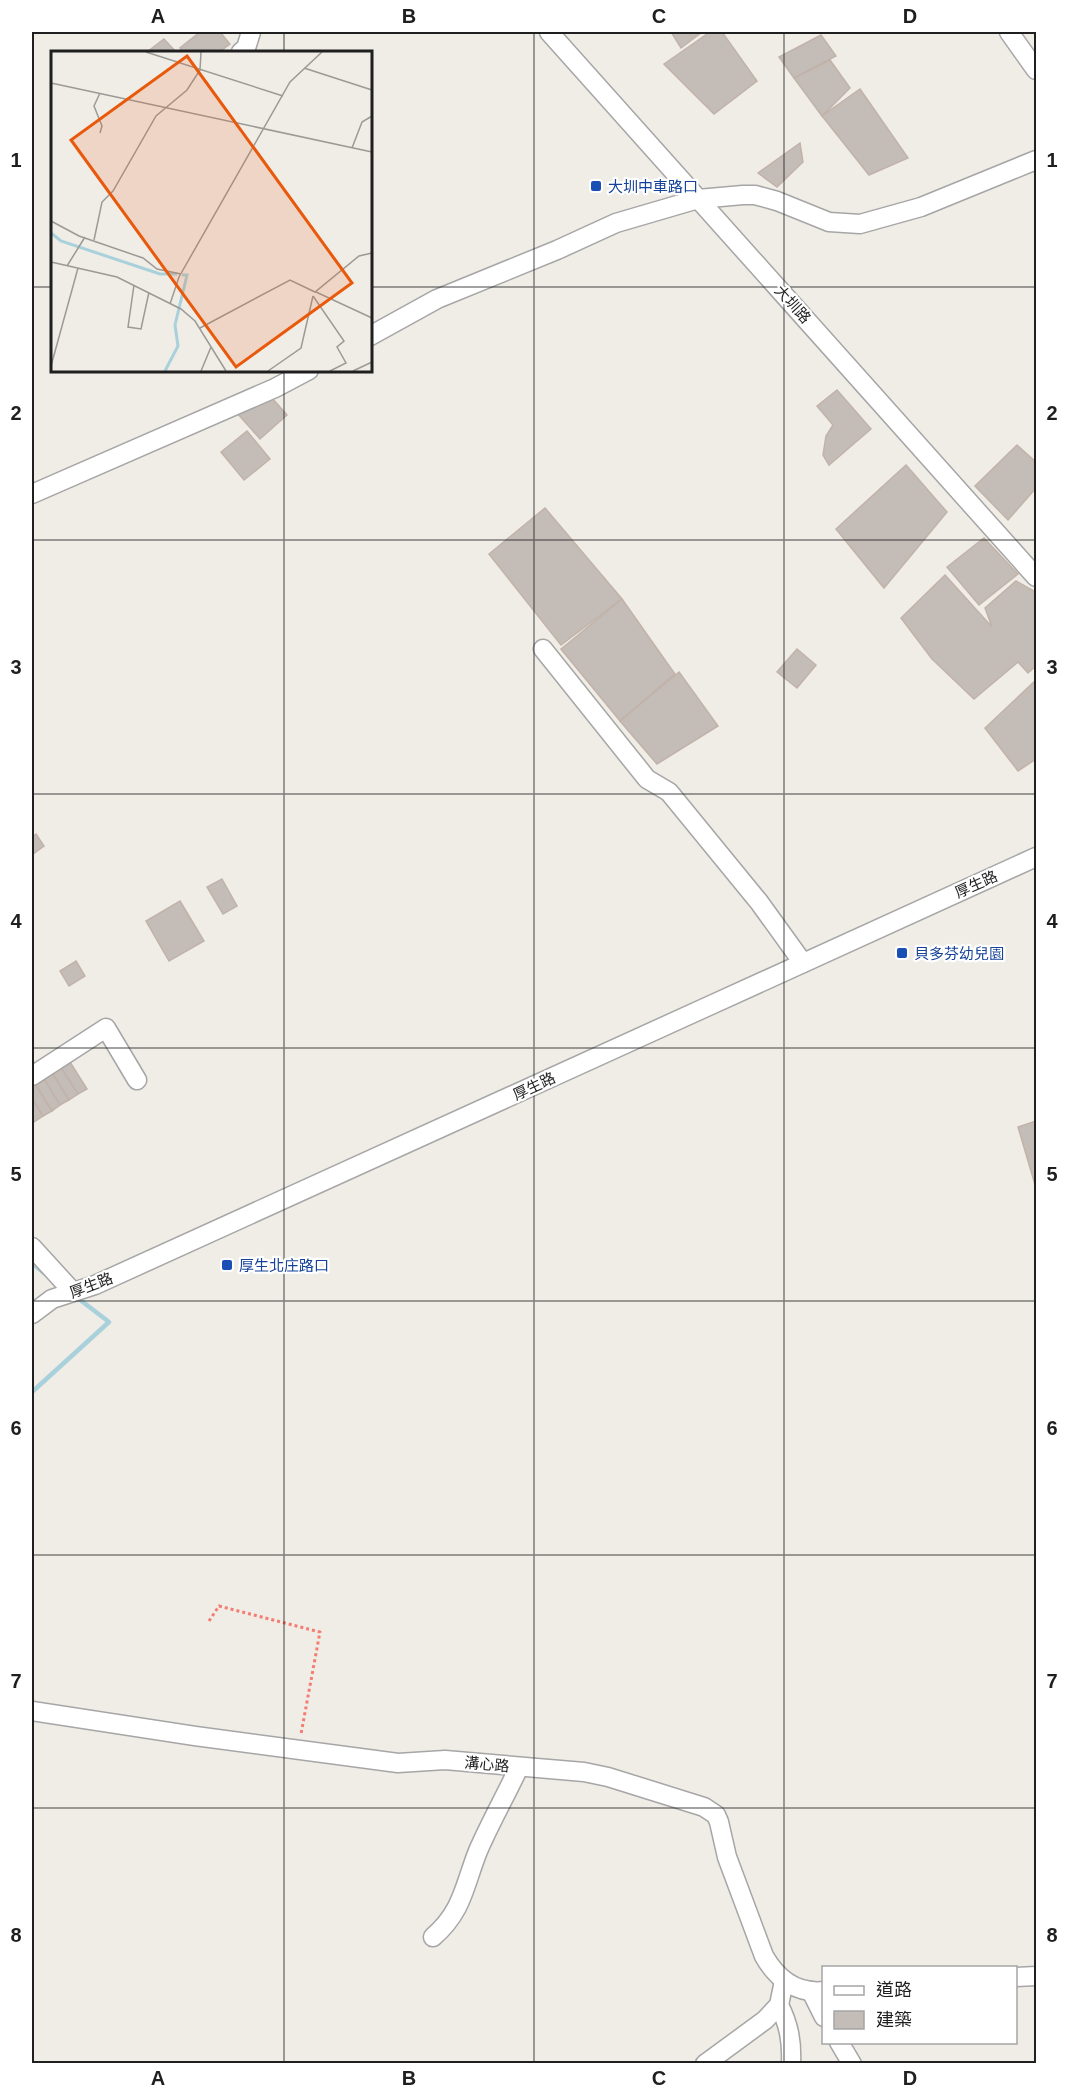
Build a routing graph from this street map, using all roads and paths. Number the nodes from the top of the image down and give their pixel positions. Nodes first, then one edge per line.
1 (251, 32) edge
2 (549, 32) edge
3 (1009, 32) edge
4 (242, 51) edge
5 (1036, 70) edge
6 (1036, 160) edge
7 (698, 199) junction
8 (372, 335) edge
9 (305, 372) edge
10 (32, 494) edge
11 (1036, 577) edge
12 (543, 649) dead end
13 (1036, 857) edge
14 (803, 963) junction
15 (32, 1077) edge
16 (137, 1080) dead end
17 (32, 1247) edge
18 (73, 1292) junction
19 (32, 1314) edge
20 (209, 1621) dead end
21 (32, 1711) edge
22 (298, 1750) junction
23 (519, 1767) junction
24 (433, 1937) dead end
25 (1036, 1976) edge
26 (1017, 1977) edge
27 (784, 1981) junction
28 (817, 1991) edge
29 (779, 2005) junction
30 (822, 2010) edge
31 (840, 2044) edge
32 (705, 2064) edge
33 (791, 2064) edge
34 (852, 2064) edge

1 - 4 street
2 - 7 street, 大圳路
3 - 5 street
6 - 7 street
7 - 8 street
7 - 11 street, 大圳路
9 - 10 street
12 - 14 street
13 - 14 street, 厚生路
14 - 18 street, 厚生路
15 - 16 street
17 - 18 street
18 - 19 street, 厚生路
20 - 22 path
21 - 22 street, 溝心路
22 - 23 street, 溝心路
23 - 24 street
23 - 27 street, 溝心路
25 - 26 street
27 - 28 street
27 - 29 street
28 - 30 street
29 - 32 street
29 - 33 street
31 - 34 street

